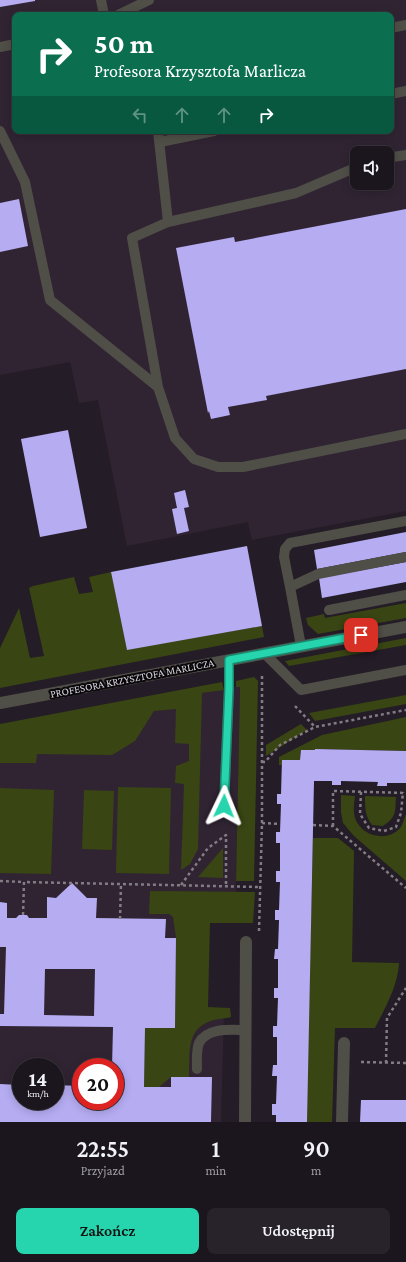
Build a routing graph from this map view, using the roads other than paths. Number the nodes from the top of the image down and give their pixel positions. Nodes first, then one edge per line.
1 (101, 0) edge
2 (149, 0) edge
3 (103, 12) edge
4 (124, 12) edge
5 (406, 24) edge
6 (394, 27) edge
7 (12, 45) edge
8 (0, 47) edge
9 (406, 91) edge
10 (394, 93) edge
11 (0, 131) edge
12 (159, 134) edge
13 (199, 134) edge
14 (160, 142) junction
15 (406, 154) edge
16 (394, 157) edge
17 (350, 170) edge
18 (168, 222) junction
19 (158, 387) junction
20 (406, 434) edge
21 (406, 521) edge
22 (406, 557) edge
23 (290, 587) junction
24 (406, 595) edge
25 (329, 610) dead end
26 (406, 626) edge
27 (301, 646) junction
28 (264, 653) junction
29 (229, 660) junction
30 (406, 670) edge
31 (0, 703) edge
32 (224, 806) dead end
33 (246, 942) dead end
34 (246, 1030) junction
35 (344, 1043) dead end
36 (197, 1069) dead end
37 (245, 1122) edge
38 (342, 1122) edge

1 - 3 lane
2 - 4 lane
5 - 6 lane
7 - 8 lane
9 - 10 lane
11 - 19 lane
12 - 14 lane
13 - 14 lane
14 - 18 lane
15 - 16 lane
17 - 18 lane
18 - 19 lane
19 - 20 lane
21 - 23 lane
22 - 23 lane
23 - 27 lane
24 - 25 lane
26 - 27 street, PROFESORA KRZYSZTOFA MARLICZA
27 - 28 street, PROFESORA KRZYSZTOFA MARLICZA
28 - 29 street, PROFESORA KRZYSZTOFA MARLICZA
28 - 30 lane
29 - 31 street, PROFESORA KRZYSZTOFA MARLICZA
29 - 32 lane
33 - 34 street
34 - 36 lane
34 - 37 street
35 - 38 street

